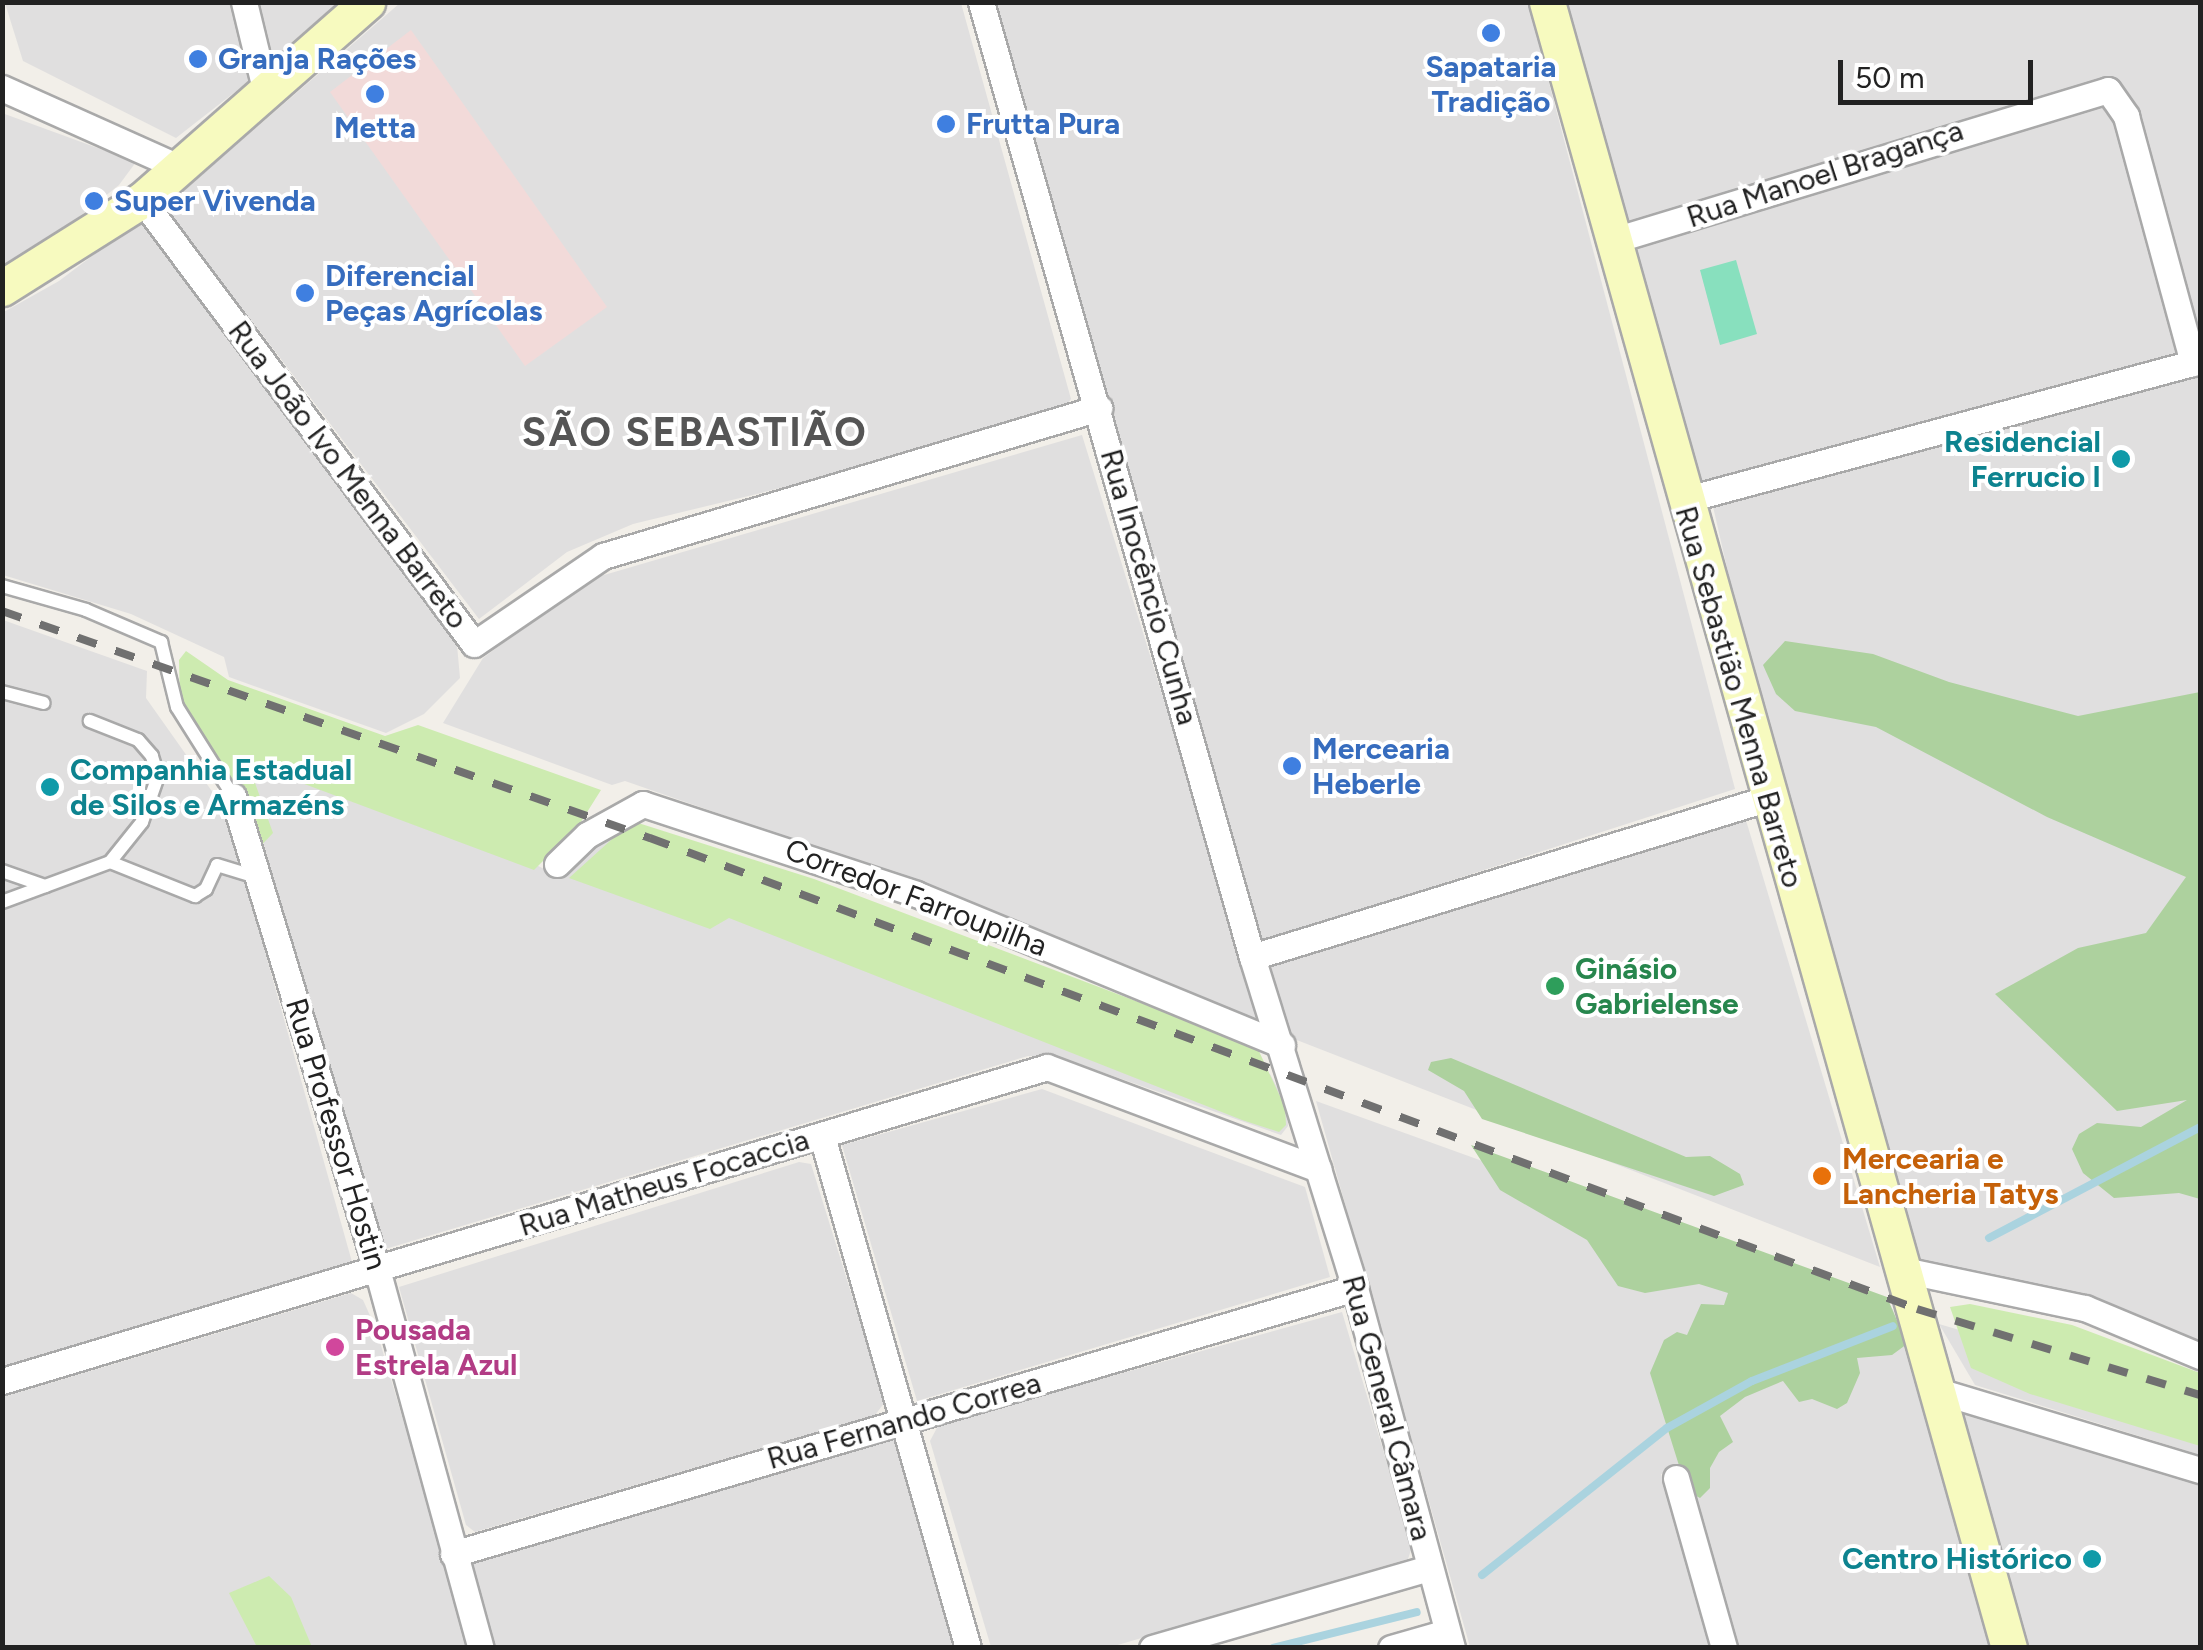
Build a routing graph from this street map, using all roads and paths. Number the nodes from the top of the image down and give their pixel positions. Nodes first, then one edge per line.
1 (244, 2) edge
2 (367, 2) edge
3 (981, 2) edge
4 (1547, 2) edge
5 (2, 88) edge
6 (265, 90) junction
7 (179, 168) junction
8 (142, 200) junction
9 (1611, 242) junction
10 (2, 288) edge
11 (2197, 362) edge
12 (1099, 408) junction
13 (1684, 500) junction
14 (2, 586) edge
15 (2, 692) edge
16 (44, 703) dead end
17 (90, 720) dead end
18 (233, 796) joint
19 (1766, 799) junction
20 (110, 862) junction
21 (557, 864) dead end
22 (2, 872) edge
23 (259, 878) junction
24 (45, 886) junction
25 (2, 902) edge
26 (1252, 957) junction
27 (1282, 1045) junction
28 (822, 1136) junction
29 (1319, 1170) junction
30 (377, 1269) junction
31 (1904, 1270) junction
32 (1355, 1288) junction
33 (2200, 1356) edge
34 (2, 1381) edge
35 (1935, 1390) junction
36 (906, 1420) junction
37 (2200, 1470) edge
38 (1676, 1478) dead end
39 (454, 1554) junction
40 (1430, 1568) junction
41 (1449, 1640) edge
42 (482, 1648) edge
43 (968, 1648) edge
44 (1152, 1648) edge
45 (1390, 1648) edge
46 (1724, 1648) edge
47 (2008, 1648) edge

1 - 6 street
2 - 6 main road
3 - 12 street, Rua Inocêncio Cunha
4 - 9 main road, Rua Sebastião Menna Barreto
5 - 7 street
6 - 7 main road
7 - 8 main road
8 - 10 main road
8 - 12 street, Rua João Ivo Menna Barreto
9 - 11 street, Rua Manoel Bragança
9 - 13 main road, Rua Sebastião Menna Barreto
11 - 13 street
12 - 26 street, Rua Inocêncio Cunha
13 - 19 main road, Rua Sebastião Menna Barreto
14 - 18 lane
15 - 16 lane
17 - 20 lane
18 - 23 street, Rua Professor Hostin
19 - 26 street
19 - 31 main road, Rua Sebastião Menna Barreto
20 - 23 lane
20 - 24 lane
21 - 27 street, Corredor Farroupilha
22 - 24 lane
23 - 30 street, Rua Professor Hostin
24 - 25 lane
26 - 27 street, Rua Inocêncio Cunha
27 - 29 street, Rua Inocêncio Cunha
28 - 29 street, Rua Matheus Focaccia
28 - 30 street, Rua Matheus Focaccia
28 - 36 street
29 - 32 street, Rua General Câmara
30 - 34 street, Rua Matheus Focaccia
30 - 39 street, Rua Professor Hostin
31 - 33 street
31 - 35 main road, Rua Sebastião Menna Barreto
32 - 36 street, Rua Fernando Correa
32 - 40 street, Rua General Câmara
35 - 37 street
35 - 47 main road, Rua Sebastião Menna Barreto
36 - 39 street, Rua Fernando Correa
36 - 43 street
38 - 46 street
39 - 42 street, Rua Professor Hostin
40 - 41 street, Rua General Câmara
40 - 44 street
41 - 45 street

